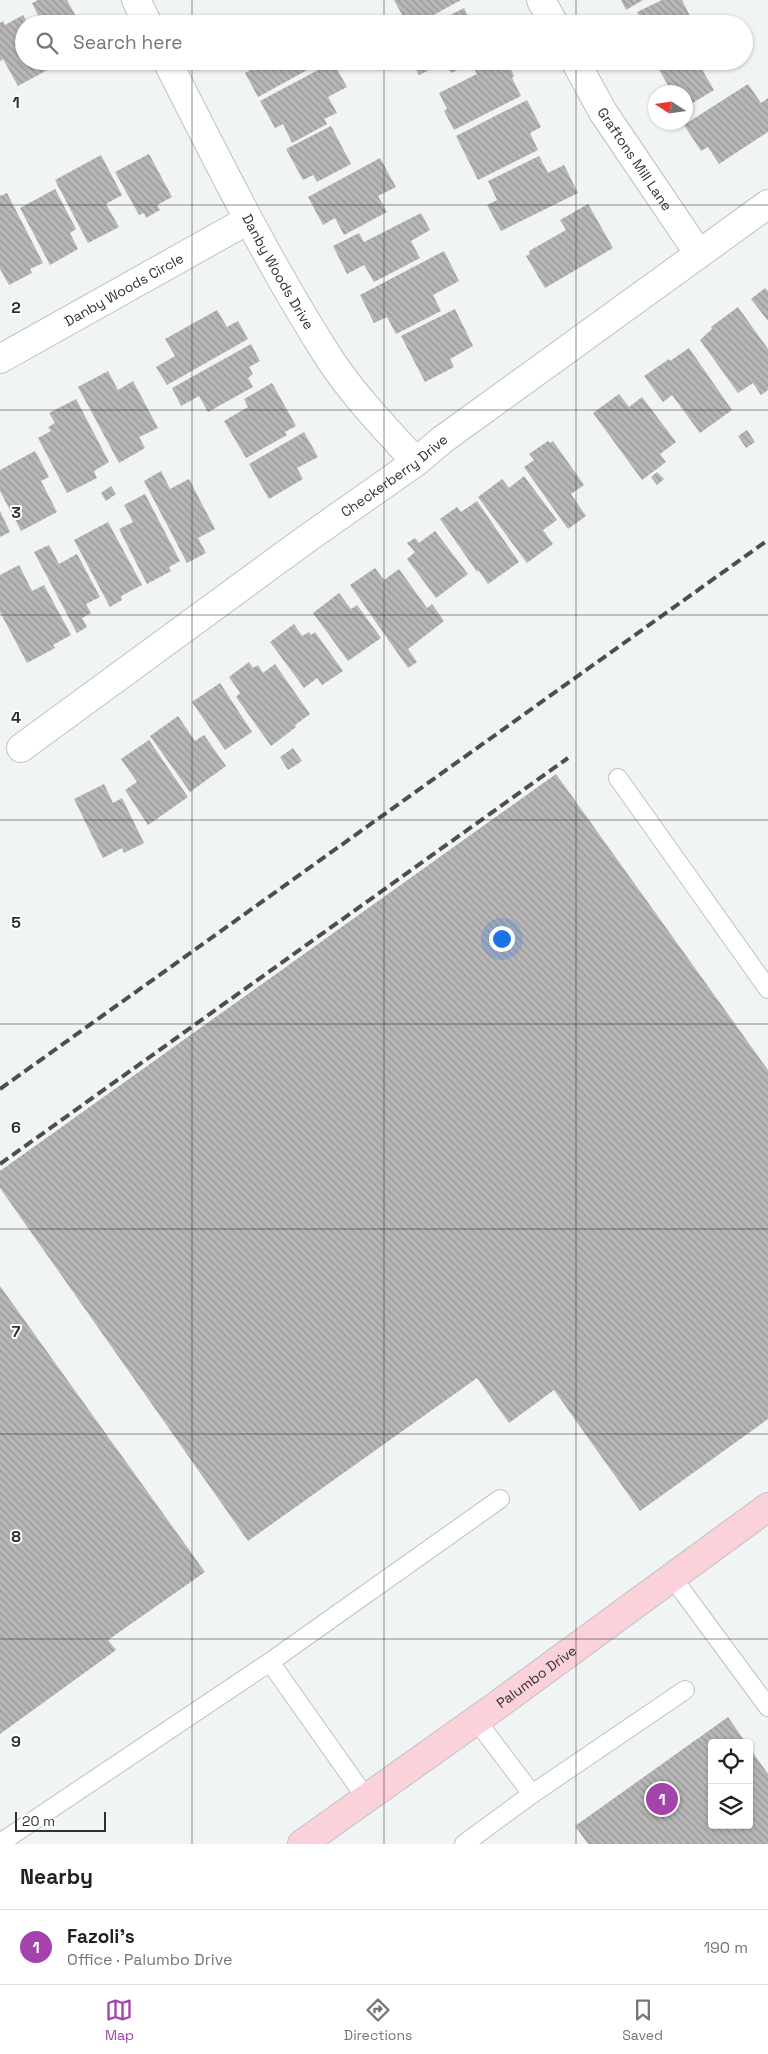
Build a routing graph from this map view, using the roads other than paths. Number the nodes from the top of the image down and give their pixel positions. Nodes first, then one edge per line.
1 (136, 0) edge
2 (541, 0) edge
3 (144, 15) edge
4 (549, 15) edge
5 (172, 70) edge
6 (580, 70) edge
7 (768, 204) edge
8 (248, 220) junction
9 (699, 254) junction
10 (0, 358) edge
11 (416, 462) junction
12 (21, 748) dead end
13 (618, 778) dead end
14 (768, 989) edge
15 (500, 1499) dead end
16 (768, 1507) edge
17 (672, 1577) junction
18 (270, 1662) junction
19 (685, 1690) dead end
20 (768, 1706) edge
21 (476, 1720) junction
22 (532, 1794) junction
23 (366, 1798) junction
24 (0, 1843) edge
25 (302, 1844) edge
26 (464, 1844) edge

1 - 3 street
2 - 4 street
5 - 8 street, Danby Woods Drive
6 - 9 street, Graftons Mill Lane
7 - 9 street, Checkerberry Drive
8 - 10 street, Danby Woods Circle
8 - 11 street, Danby Woods Drive
9 - 11 street, Checkerberry Drive
11 - 12 street, Checkerberry Drive
13 - 14 lane
15 - 18 lane
16 - 17 street, Palumbo Drive
17 - 20 lane
17 - 21 street, Palumbo Drive
18 - 23 lane
18 - 24 lane
19 - 22 lane
21 - 22 lane
21 - 23 street, Palumbo Drive
22 - 26 lane
23 - 25 street, Palumbo Drive

